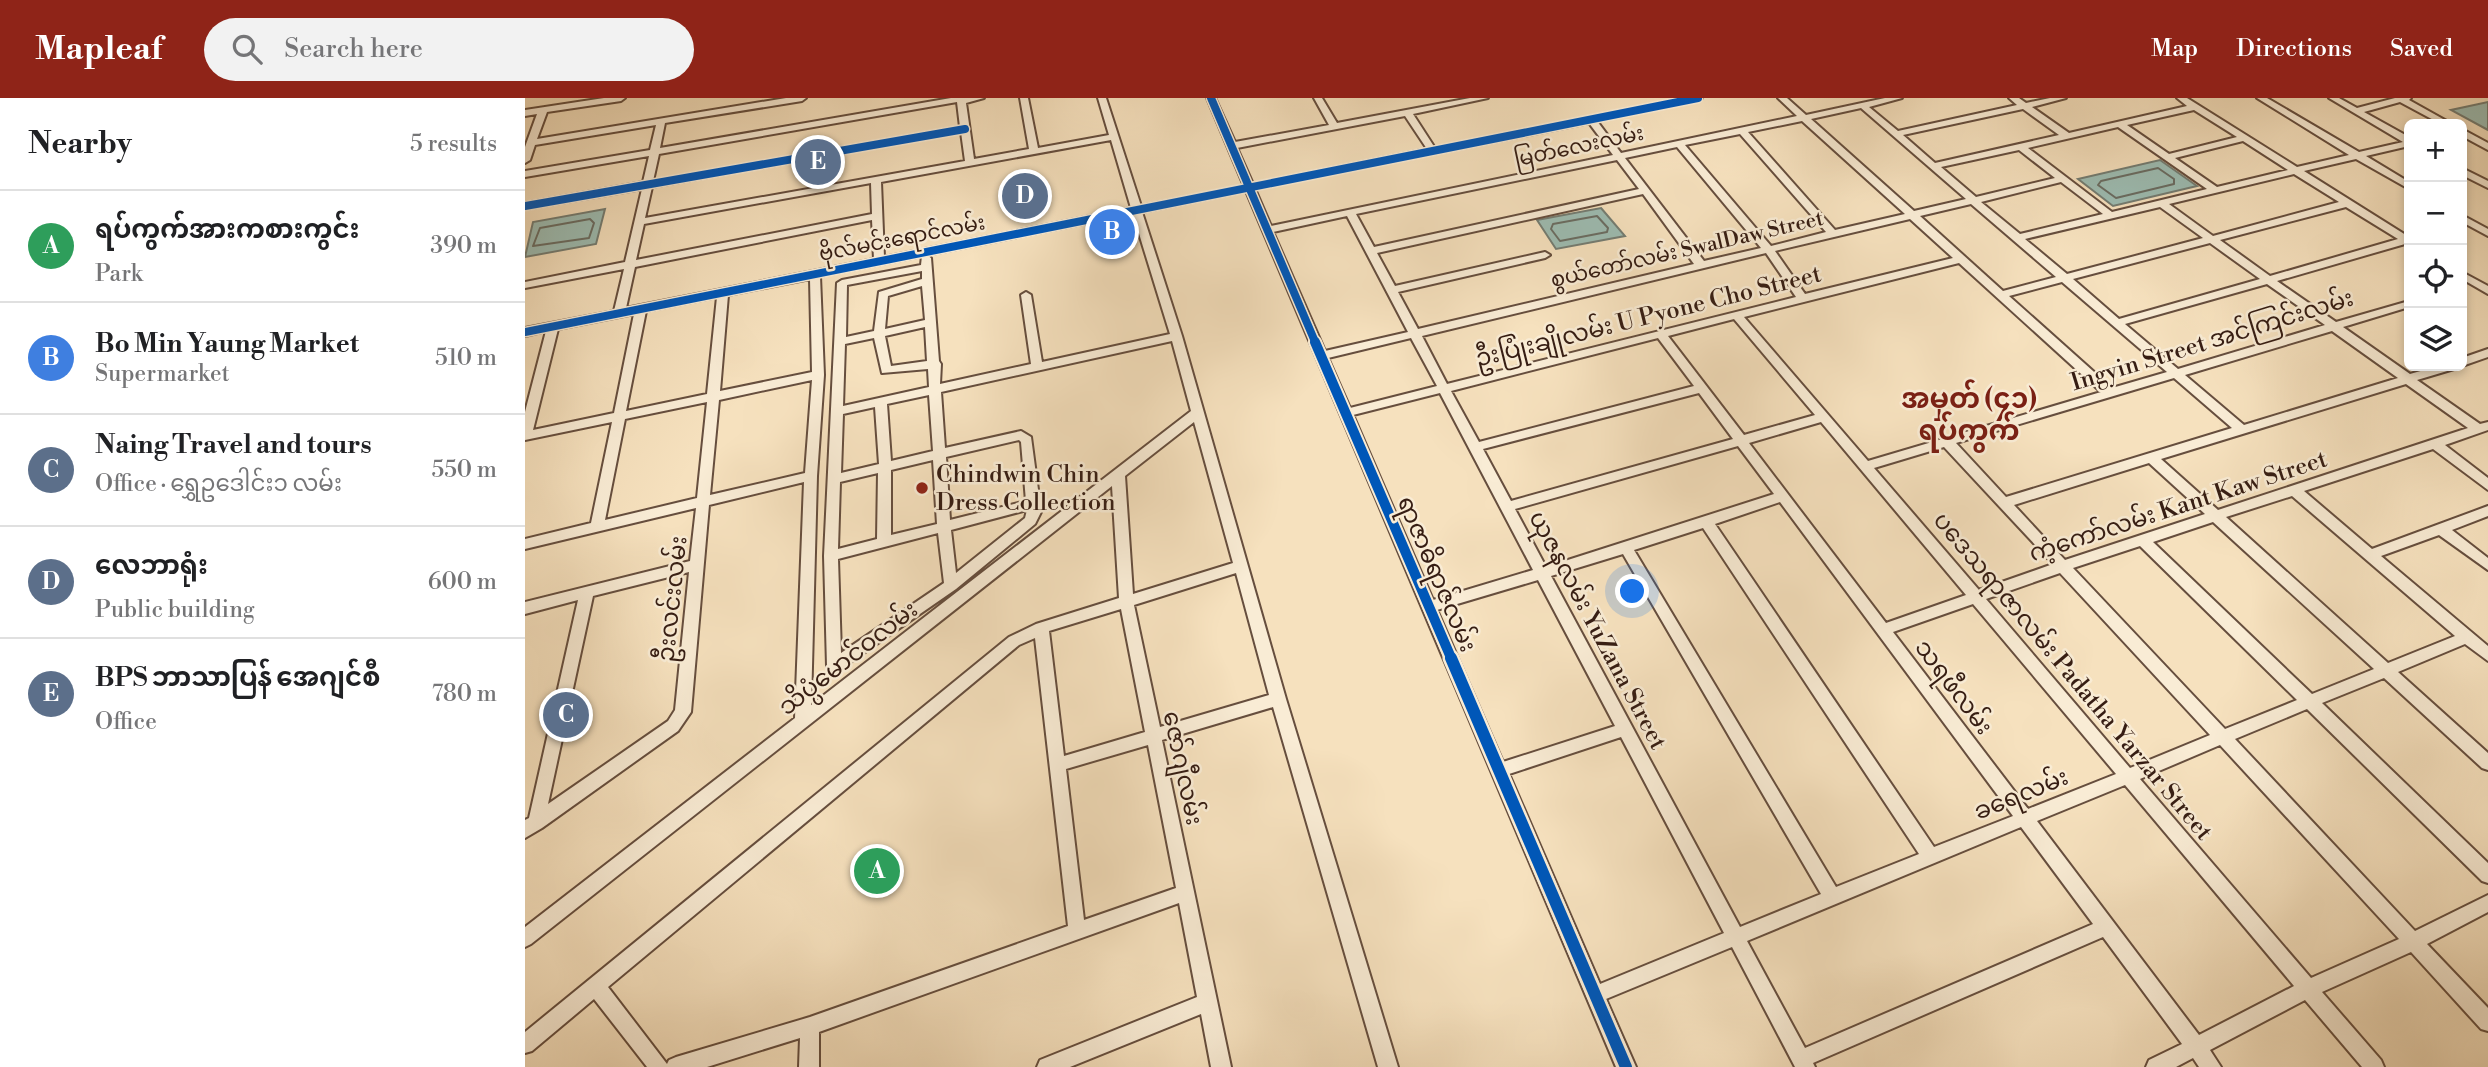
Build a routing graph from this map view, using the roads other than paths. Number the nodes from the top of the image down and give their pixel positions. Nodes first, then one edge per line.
1 (621, 98) edge
2 (802, 98) edge
3 (980, 98) edge
4 (1024, 98) edge
5 (1102, 98) edge
6 (1211, 98) edge
7 (1318, 98) edge
8 (1484, 98) edge
9 (1698, 98) edge
10 (1782, 98) edge
11 (1898, 98) edge
12 (2013, 98) edge
13 (2062, 98) edge
14 (2181, 98) edge
15 (2333, 98) edge
16 (2402, 98) edge
17 (961, 99) edge
18 (2266, 99) edge
19 (755, 102) edge
20 (1862, 105) junction
21 (2025, 106) junction
22 (2195, 107) junction
23 (543, 111) junction
24 (2356, 111) junction
25 (1407, 112) junction
26 (525, 113) edge
27 (1803, 118) junction
28 (1591, 119) junction
29 (2438, 119) edge
30 (661, 122) junction
31 (2119, 124) junction
32 (1334, 126) junction
33 (965, 129) junction
34 (1743, 132) junction
35 (1896, 134) junction
36 (2467, 135) edge
37 (2067, 136) junction
38 (1114, 137) junction
39 (2245, 138) junction
40 (2404, 139) edge
41 (531, 143) junction
42 (2404, 143) edge
43 (1681, 145) junction
44 (1231, 146) junction
45 (2020, 146) junction
46 (2488, 147) edge
47 (1034, 151) junction
48 (1433, 151) junction
49 (654, 152) junction
50 (2357, 155) junction
51 (2167, 157) junction
52 (1620, 158) junction
53 (525, 160) edge
54 (970, 163) junction
55 (1934, 166) junction
56 (2296, 170) junction
57 (525, 174) edge
58 (2467, 174) edge
59 (2063, 179) junction
60 (876, 180) junction
61 (2404, 183) edge
62 (647, 185) junction
63 (2488, 185) edge
64 (2215, 190) junction
65 (1240, 191) junction
66 (1645, 191) junction
67 (1974, 200) junction
68 (2161, 203) junction
69 (2348, 203) junction
70 (525, 206) edge
71 (1143, 210) junction
72 (1351, 214) junction
73 (1912, 215) junction
74 (2110, 215) junction
75 (877, 216) junction
76 (2467, 221) edge
77 (639, 222) junction
78 (1267, 230) junction
79 (2488, 233) edge
80 (1833, 234) junction
81 (2018, 238) junction
82 (2404, 238) edge
83 (2212, 239) junction
84 (2404, 242) edge
85 (1768, 249) junction
86 (1371, 251) junction
87 (927, 253) junction
88 (1545, 255) dead end
89 (1960, 259) junction
90 (879, 262) junction
91 (629, 265) junction
92 (1701, 265) junction
93 (926, 267) junction
94 (815, 275) junction
95 (2065, 278) junction
96 (2467, 278) edge
97 (2269, 280) junction
98 (2488, 280) edge
99 (927, 281) junction
100 (2476, 284) junction
101 (525, 285) edge
102 (2467, 287) edge
103 (1392, 290) junction
104 (2488, 291) edge
105 (723, 293) junction
106 (1025, 295) dead end
107 (2001, 295) junction
108 (1802, 299) junction
109 (2404, 305) edge
110 (641, 309) junction
111 (619, 314) junction
112 (1737, 315) junction
113 (931, 322) junction
114 (2117, 323) junction
115 (2333, 326) junction
116 (553, 327) junction
117 (525, 332) edge
118 (879, 333) junction
119 (1415, 334) junction
120 (1661, 334) junction
121 (1176, 336) junction
122 (840, 342) junction
123 (2488, 354) edge
124 (1321, 356) junction
125 (2467, 360) edge
126 (935, 364) junction
127 (1037, 367) junction
128 (2433, 371) edge
129 (2176, 373) junction
130 (818, 375) junction
131 (2408, 379) junction
132 (1702, 388) junction
133 (936, 389) junction
134 (1444, 389) junction
135 (2110, 393) junction
136 (714, 397) junction
137 (881, 401) junction
138 (837, 411) junction
139 (1198, 412) junction
140 (1346, 413) junction
141 (619, 417) junction
142 (1824, 417) junction
143 (2483, 428) edge
144 (2242, 430) junction
145 (525, 436) edge
146 (1740, 440) junction
147 (1946, 441) junction
148 (2435, 444) junction
149 (1475, 447) junction
150 (940, 453) junction
151 (2152, 458) junction
152 (885, 466) junction
153 (1865, 466) junction
154 (1118, 475) junction
155 (811, 476) junction
156 (834, 479) junction
157 (2488, 485) edge
158 (2296, 492) junction
159 (1783, 496) junction
160 (705, 500) junction
161 (2004, 503) junction
162 (1033, 504) junction
163 (1507, 508) junction
164 (2488, 511) edge
165 (2217, 517) junction
166 (1707, 523) junction
167 (597, 526) junction
168 (944, 527) junction
169 (2441, 529) junction
170 (2145, 541) junction
171 (884, 543) junction
172 (525, 544) edge
173 (1626, 548) junction
174 (2370, 555) junction
175 (831, 556) junction
176 (697, 565) junction
177 (2488, 565) edge
178 (1240, 566) junction
179 (2063, 566) junction
180 (1542, 572) junction
181 (951, 585) junction
182 (587, 593) junction
183 (1977, 598) junction
184 (1126, 600) junction
185 (1428, 607) junction
186 (525, 608) edge
187 (1041, 628) junction
188 (1883, 630) junction
189 (2467, 637) junction
190 (2488, 655) edge
191 (2386, 670) junction
192 (1278, 699) junction
193 (2309, 702) junction
194 (803, 722) junction
195 (1625, 729) junction
196 (1153, 737) junction
197 (2223, 737) junction
198 (2488, 763) edge
199 (1056, 765) junction
200 (1498, 771) junction
201 (2128, 776) junction
202 (2025, 819) junction
203 (530, 826) edge
204 (1931, 857) junction
205 (2488, 876) edge
206 (1185, 893) junction
207 (1832, 898) junction
208 (2488, 903) edge
209 (2106, 927) junction
210 (1077, 931) junction
211 (1736, 937) junction
212 (525, 938) edge
213 (2413, 942) junction
214 (595, 985) junction
215 (2308, 989) junction
216 (1594, 995) junction
217 (1207, 1002) junction
218 (2488, 1022) edge
219 (810, 1026) junction
220 (525, 1044) edge
221 (2196, 1047) junction
222 (1803, 1063) edge
223 (659, 1067) edge
224 (676, 1067) edge
225 (809, 1067) edge
226 (1048, 1067) edge
227 (1221, 1067) edge
228 (1388, 1067) edge
229 (1626, 1067) edge
230 (2156, 1067) edge
231 (2211, 1067) edge
232 (2374, 1067) edge

1 - 23 street
2 - 19 street
3 - 17 street
4 - 47 street
5 - 38 street
6 - 44 street, ရာဇာဓိရာဇ်လမ်း
7 - 32 street
8 - 25 street
9 - 28 street, ဗိုလ်မင်းရောင်လမ်း
10 - 27 street
11 - 20 street, မြတ်လေးလမ်း
12 - 21 street
13 - 21 street
14 - 22 street
15 - 24 street
16 - 24 street
16 - 29 street
17 - 33 street
17 - 49 street
18 - 50 street
19 - 30 street
20 - 27 street, မြတ်လေးလမ်း
20 - 35 street
21 - 35 street
21 - 37 street
22 - 31 street
22 - 39 street
23 - 26 street
23 - 41 street
24 - 40 street
25 - 32 street
25 - 48 street
27 - 34 street, မြတ်လေးလမ်း
27 - 73 street
28 - 48 street, ဗိုလ်မင်းရောင်လမ်း
28 - 52 street
30 - 41 street
30 - 49 street
31 - 37 street
31 - 51 street
32 - 44 street
33 - 54 street
33 - 62 street
34 - 43 street, မြတ်လေးလမ်း
34 - 80 street
35 - 55 street
36 - 46 street
37 - 45 street
38 - 47 street
38 - 71 street
39 - 51 street
39 - 56 street
41 - 53 street
42 - 50 street
43 - 52 street, မြတ်လေးလမ်း
43 - 85 street
44 - 65 street, ရာဇာဓိရာဇ်လမ်း
45 - 55 street
45 - 59 street
47 - 54 street
48 - 65 street, ဗိုလ်မင်းရောင်လမ်း
49 - 57 street
49 - 62 street
50 - 56 street
50 - 61 street
51 - 64 street
52 - 66 street
52 - 72 street, မြတ်လေးလမ်း
54 - 60 street
55 - 67 street
56 - 64 street
56 - 69 street
58 - 63 street
59 - 67 street, စွယ်တော်လမ်း SwalDaw Street
59 - 74 street
60 - 75 street
60 - 77 street
62 - 70 street
62 - 77 street
64 - 68 street
65 - 71 street, ဗိုလ်မင်းရောင်လမ်း
65 - 78 street, ရာဇာဓိရာဇ်လမ်း
66 - 86 street
66 - 92 street
67 - 73 street, စွယ်တော်လမ်း SwalDaw Street
67 - 81 street
68 - 74 street
68 - 83 street
69 - 82 street
69 - 83 street
71 - 87 street, ဗိုလ်မင်းရောင်လမ်း
71 - 121 street
72 - 78 street, မြတ်လေးလမ်း
72 - 86 street, ယုဇနလမ်း YuZana Street
73 - 80 street, စွယ်တော်လမ်း SwalDaw Street
73 - 89 street
74 - 81 street
75 - 90 street
75 - 91 street
76 - 79 street
77 - 91 street
78 - 124 street, ရာဇာဓိရာဇ်လမ်း
80 - 85 street, စွယ်တော်လမ်း SwalDaw Street
81 - 95 street
83 - 95 street
83 - 97 street
84 - 97 street
85 - 92 street, စွယ်တော်လမ်း SwalDaw Street
85 - 108 street
86 - 103 street, ယုဇနလမ်း YuZana Street
87 - 90 street, ဗိုလ်မင်းရောင်လမ်း
87 - 93 street
88 - 103 street
89 - 107 street
89 - 108 street, ဦးပြုံးချိုလမ်း U Pyone Cho Street
90 - 94 street, ဗိုလ်မင်းရောင်လမ်း
91 - 101 street
91 - 111 street
92 - 119 street, စွယ်တော်လမ်း SwalDaw Street
93 - 99 street
93 - 122 street
94 - 105 street, ဗိုလ်မင်းရောင်လမ်း
94 - 130 street
95 - 107 street
95 - 114 street
96 - 100 street
97 - 114 street
97 - 115 street
98 - 100 street
99 - 113 street
99 - 118 street
100 - 102 street
100 - 104 street
103 - 119 street, ယုဇနလမ်း YuZana Street
105 - 110 street, ဗိုလ်မင်းရောင်လမ်း
105 - 136 street, ဦးလင်းလမ်း
106 - 127 street
107 - 135 street
108 - 112 street, ဦးပြုံးချိုလမ်း U Pyone Cho Street
109 - 115 street, Ingyin Street အင်ကြင်းလမ်း
110 - 111 street, ဗိုလ်မင်းရောင်လမ်း
110 - 141 street
111 - 116 street, ဗိုလ်မင်းရောင်လမ်း
112 - 120 street, ဦးပြုံးချိုလမ်း U Pyone Cho Street
112 - 142 street, ပဒေသရာဇာလမ်း Padatha Yarzar Street
113 - 118 street
113 - 126 street
114 - 129 street
115 - 129 street, Ingyin Street အင်ကြင်းလမ်း
115 - 131 street
116 - 117 street, ဗိုလ်မင်းရောင်လမ်း
116 - 145 street
118 - 122 street
118 - 126 street
119 - 124 street, စွယ်တော်လမ်း SwalDaw Street
119 - 134 street, ယုဇနလမ်း YuZana Street
120 - 132 street, သရဖီလမ်း
120 - 134 street, ဦးပြုံးချိုလမ်း U Pyone Cho Street
121 - 127 street
121 - 139 street
122 - 138 street
123 - 125 street
124 - 140 street, ရာဇာဓိရာဇ်လမ်း
126 - 133 street
127 - 133 street
128 - 131 street
129 - 135 street, Ingyin Street အင်ကြင်းလမ်း
129 - 144 street
130 - 136 street
130 - 155 street
131 - 143 street
131 - 144 street
132 - 146 street, သရဖီလမ်း
132 - 149 street
133 - 137 street
133 - 150 street
134 - 140 street, ဦးပြုံးချိုလမ်း U Pyone Cho Street
134 - 149 street, ယုဇနလမ်း YuZana Street
135 - 147 street, Ingyin Street အင်ကြင်းလမ်း
136 - 141 street
136 - 160 street, ဦးလင်းလမ်း
137 - 138 street
137 - 152 street
138 - 156 street
139 - 154 street, သိပ္ပံမောင်ဝလမ်း
139 - 178 street
140 - 185 street, ရာဇာဓိရာဇ်လမ်း
141 - 145 street
141 - 167 street
142 - 146 street
142 - 153 street, ပဒေသရာဇာလမ်း Padatha Yarzar Street
143 - 148 street, ကံ့ကော်လမ်း Kant Kaw Street
144 - 151 street
146 - 159 street, သရဖီလမ်း
146 - 163 street
147 - 153 street, Ingyin Street အင်ကြင်းလမ်း
147 - 161 street
148 - 157 street
148 - 158 street, ကံ့ကော်လမ်း Kant Kaw Street
149 - 163 street, ယုဇနလမ်း YuZana Street
150 - 152 street
150 - 162 street
150 - 168 street
151 - 161 street
151 - 165 street
152 - 156 street
152 - 171 street
153 - 183 street, ပဒေသရာဇာလမ်း Padatha Yarzar Street
154 - 184 street, ဇော်ဂျီလမ်း
154 - 194 street, သိပ္ပံမောင်ဝလမ်း
155 - 160 street
155 - 194 street
156 - 175 street
158 - 165 street, ကံ့ကော်လမ်း Kant Kaw Street
158 - 174 street
159 - 166 street
159 - 188 street, သရဖီလမ်း
160 - 167 street
160 - 176 street, ဦးလင်းလမ်း
161 - 179 street
162 - 168 street
162 - 181 street
163 - 180 street, ယုဇနလမ်း YuZana Street
164 - 169 street
165 - 170 street, ကံ့ကော်လမ်း Kant Kaw Street
165 - 191 street
166 - 173 street
166 - 204 street
167 - 172 street
168 - 171 street
168 - 181 street
169 - 174 street
169 - 177 street
170 - 179 street, ကံ့ကော်လမ်း Kant Kaw Street
170 - 193 street
171 - 175 street
173 - 180 street
173 - 207 street
174 - 189 street
175 - 181 street
176 - 182 street
176 - 203 street, ဦးလင်းလမ်း
178 - 184 street
178 - 192 street
179 - 183 street, ကံ့ကော်လမ်း Kant Kaw Street
179 - 197 street
180 - 185 street
180 - 195 street, ယုဇနလမ်း YuZana Street
182 - 186 street
182 - 203 street
183 - 188 street, ကံ့ကော်လမ်း Kant Kaw Street
183 - 201 street, ပဒေသရာဇာလမ်း Padatha Yarzar Street
184 - 187 street
184 - 196 street, ဇော်ဂျီလမ်း
185 - 200 street, ရာဇာဓိရာဇ်လမ်း
187 - 199 street
187 - 214 street
188 - 202 street, သရဖီလမ်း
189 - 190 street
189 - 191 street, ခရေလမ်း
191 - 193 street, ခရေလမ်း
191 - 198 street
192 - 196 street
192 - 228 street
193 - 197 street, ခရေလမ်း
193 - 205 street
194 - 212 street, သိပ္ပံမောင်ဝလမ်း
195 - 200 street
195 - 211 street, ယုဇနလမ်း YuZana Street
196 - 199 street
196 - 206 street, ဇော်ဂျီလမ်း
197 - 201 street, ခရေလမ်း
197 - 213 street
199 - 210 street
200 - 216 street, ရာဇာဓိရာဇ်လမ်း
201 - 202 street, ခရေလမ်း
201 - 215 street, ပဒေသရာဇာလမ်း Padatha Yarzar Street
202 - 204 street, ခရေလမ်း
202 - 209 street, သရဖီလမ်း
204 - 207 street, ခရေလမ်း
206 - 210 street
206 - 217 street, ဇော်ဂျီလမ်း
207 - 211 street, ခရေလမ်း
208 - 213 street
209 - 221 street, သရဖီလမ်း
209 - 222 street
210 - 219 street
211 - 216 street, ခရေလမ်း
211 - 222 street, ယုဇနလမ်း YuZana Street
213 - 215 street
213 - 218 street
214 - 220 street
214 - 223 street
215 - 221 street
215 - 232 street, ပဒေသရာဇာလမ်း Padatha Yarzar Street
216 - 229 street, ရာဇာဓိရာဇ်လမ်း
217 - 226 street
217 - 227 street, ဇော်ဂျီလမ်း
219 - 224 street
219 - 225 street
221 - 230 street
221 - 231 street, သရဖီလမ်း

